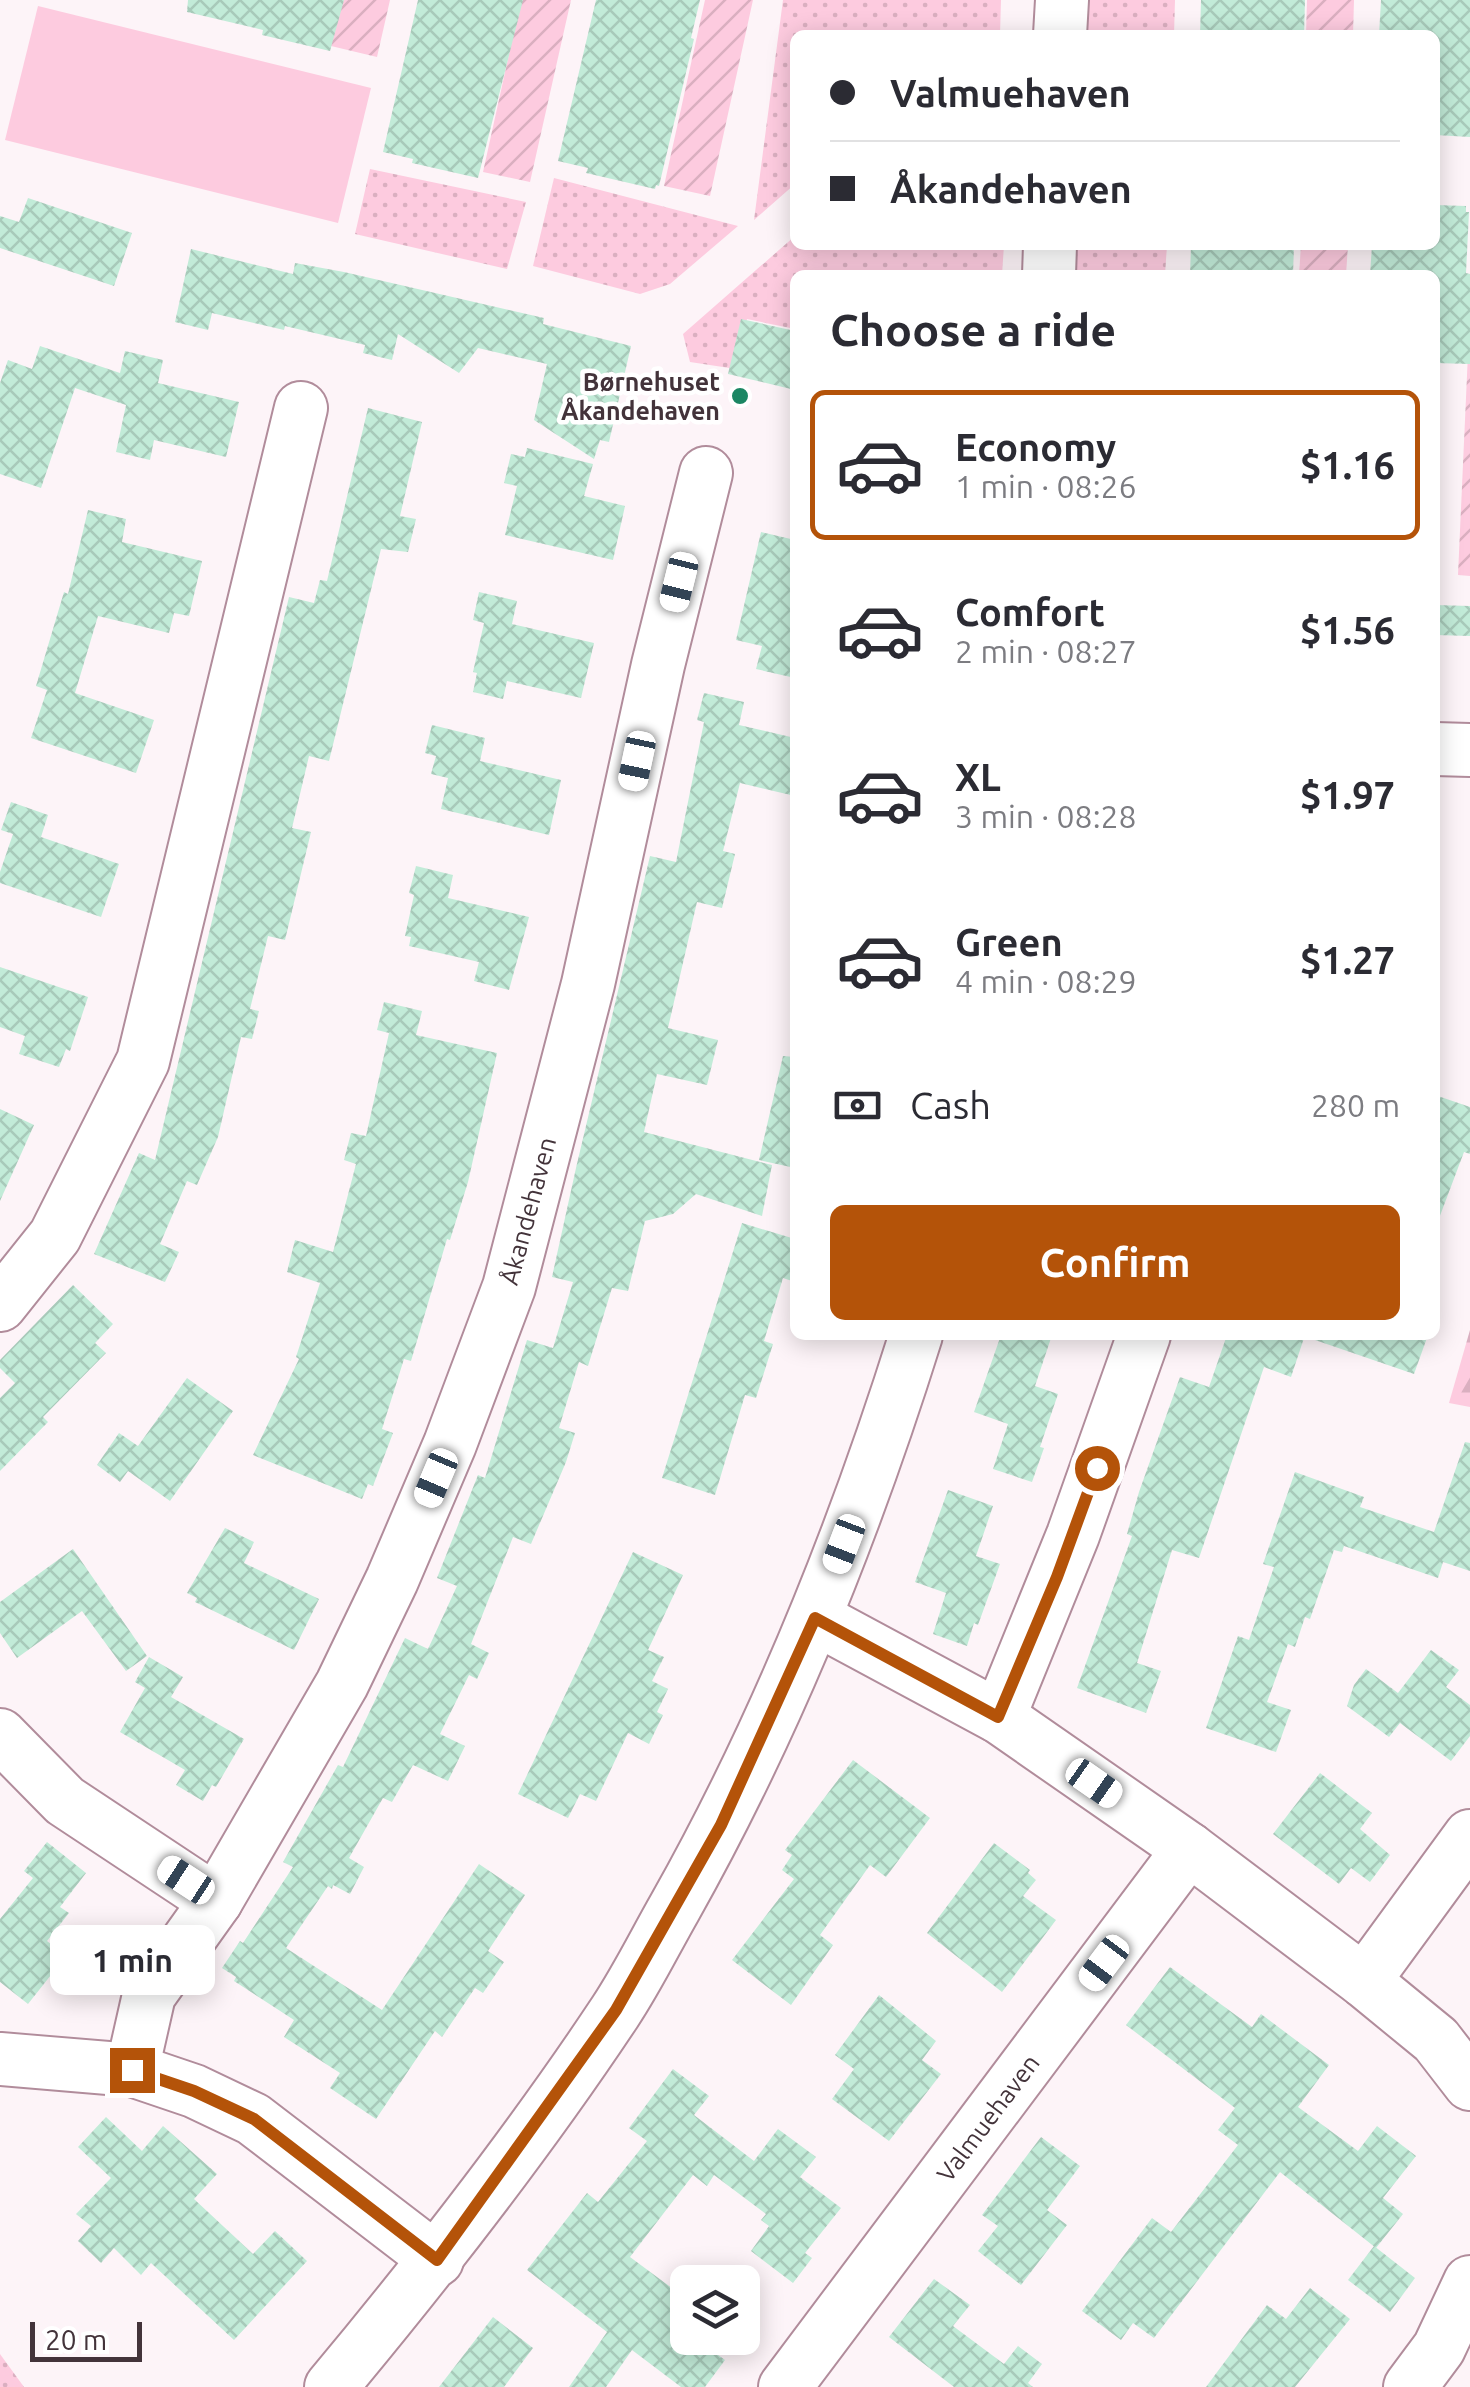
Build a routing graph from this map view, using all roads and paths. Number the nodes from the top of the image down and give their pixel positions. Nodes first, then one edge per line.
1 (1062, 0) edge
2 (1060, 30) edge
3 (302, 408) dead end
4 (706, 473) dead end
5 (1440, 749) edge
6 (1470, 750) edge
7 (0, 1305) edge
8 (914, 1340) edge
9 (1142, 1340) edge
10 (815, 1618) junction
11 (998, 1717) junction
12 (0, 1735) edge
13 (1470, 1836) edge
14 (1190, 1849) junction
15 (216, 1900) junction
16 (1364, 1981) junction
17 (0, 2059) edge
18 (132, 2070) junction
19 (1470, 2084) edge
20 (437, 2260) junction
21 (1470, 2282) edge
22 (331, 2387) edge
23 (785, 2387) edge
24 (1410, 2387) edge

1 - 2 street
3 - 7 street
4 - 15 street, Åkandehaven
5 - 6 street
8 - 10 street
9 - 11 street
10 - 11 street
10 - 20 street
11 - 14 street
12 - 15 street
13 - 16 street
14 - 16 street
14 - 23 street, Valmuehaven
15 - 18 street, Åkandehaven
16 - 19 street
17 - 18 street
18 - 20 street
20 - 22 street
21 - 24 street

